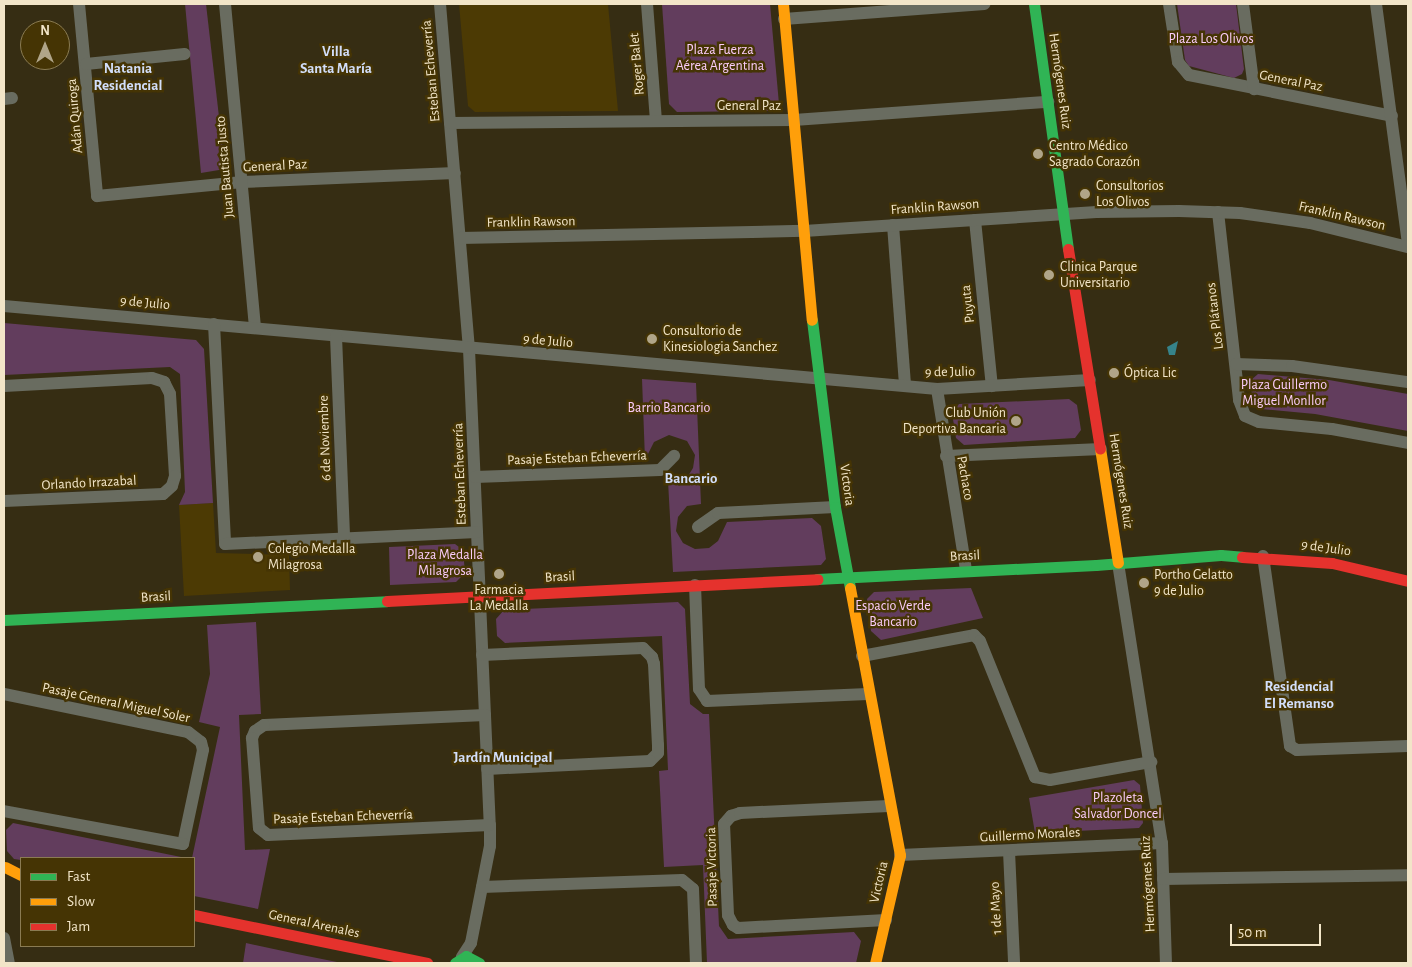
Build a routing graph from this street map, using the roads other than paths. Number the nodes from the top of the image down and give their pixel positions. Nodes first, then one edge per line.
1 (79, 4) edge
2 (225, 4) edge
3 (440, 4) edge
4 (647, 4) edge
5 (783, 4) edge
6 (984, 4) edge
7 (1034, 4) edge
8 (1169, 4) edge
9 (1243, 4) edge
10 (1376, 4) edge
11 (784, 19) junction
12 (184, 54) dead end
13 (86, 64) junction
14 (1254, 89) junction
15 (1048, 102) junction
16 (1392, 116) junction
17 (794, 120) junction
18 (656, 121) junction
19 (450, 123) junction
20 (454, 173) junction
21 (242, 182) junction
22 (98, 196) joint
23 (1218, 212) junction
24 (1063, 214) junction
25 (975, 220) junction
26 (893, 225) junction
27 (804, 231) junction
28 (460, 238) junction
29 (1408, 245) edge
30 (4, 306) edge
31 (214, 324) junction
32 (255, 328) junction
33 (336, 336) junction
34 (469, 349) junction
35 (1236, 364) junction
36 (818, 379) junction
37 (1090, 380) junction
38 (1408, 382) edge
39 (4, 386) edge
40 (905, 386) junction
41 (992, 386) junction
42 (937, 389) junction
43 (1408, 443) edge
44 (1101, 449) junction
45 (674, 456) dead end
46 (946, 456) junction
47 (475, 477) junction
48 (4, 502) edge
49 (835, 508) junction
50 (698, 527) dead end
51 (477, 532) junction
52 (344, 538) junction
53 (1263, 556) junction
54 (1118, 563) junction
55 (966, 572) junction
56 (848, 577) junction
57 (1408, 581) edge
58 (695, 585) junction
59 (480, 596) junction
60 (4, 620) edge
61 (482, 654) junction
62 (862, 656) junction
63 (4, 694) edge
64 (868, 694) junction
65 (485, 715) junction
66 (1408, 746) edge
67 (1151, 762) junction
68 (487, 769) junction
69 (889, 806) junction
70 (4, 810) edge
71 (490, 825) junction
72 (1162, 843) junction
73 (1008, 851) junction
74 (900, 855) junction
75 (4, 866) edge
76 (20, 874) edge
77 (1408, 875) edge
78 (1163, 879) junction
79 (4, 880) edge
80 (20, 882) edge
81 (482, 887) junction
82 (195, 915) edge
83 (886, 920) junction
84 (4, 938) edge
85 (463, 961) edge
86 (9, 963) edge
87 (427, 963) edge
88 (696, 963) edge
89 (875, 963) edge
90 (1014, 963) edge
91 (1166, 963) edge

1 - 13 street, Adán Quiroga
2 - 21 street, Juan Bautista Justo
3 - 19 street, Esteban Echeverría
4 - 18 street, Roger Balet
5 - 11 street, Victoria
6 - 11 street
7 - 15 street, Hermógenes Ruiz
8 - 14 street, General Paz
9 - 14 street
10 - 16 street
11 - 17 street, Victoria
12 - 13 street
13 - 22 street, Adán Quiroga
14 - 16 street, General Paz
15 - 17 street, General Paz
15 - 24 street, Hermógenes Ruiz
16 - 29 street
17 - 18 street, General Paz
17 - 27 street, Victoria
18 - 19 street, General Paz
19 - 20 street, Esteban Echeverría
20 - 21 street, General Paz
20 - 28 street, Esteban Echeverría
21 - 22 street, General Paz
21 - 32 street, Juan Bautista Justo
23 - 24 street, Franklin Rawson
23 - 29 street, Franklin Rawson
23 - 35 street, Los Plátanos
24 - 25 street, Franklin Rawson
24 - 37 street, Hermógenes Ruiz
25 - 26 street, Franklin Rawson
25 - 41 street, Puyuta
26 - 27 street, Franklin Rawson
26 - 40 street
27 - 28 street, Franklin Rawson
27 - 36 street, Victoria
28 - 34 street, Esteban Echeverría
30 - 31 street, 9 de Julio
31 - 32 street, 9 de Julio
31 - 52 street
32 - 33 street, 9 de Julio
33 - 34 street, 9 de Julio
33 - 52 street, 6 de Noviembre
34 - 36 street, 9 de Julio
34 - 47 street, Esteban Echeverría
35 - 38 street
35 - 43 street, Los Plátanos
36 - 40 street, 9 de Julio
36 - 49 street, Victoria
37 - 41 street, 9 de Julio
37 - 44 street, Hermógenes Ruiz
39 - 48 street, Orlando Irrazabal
40 - 42 street, 9 de Julio
41 - 42 street, 9 de Julio
42 - 46 street, Pachaco
44 - 46 street
44 - 54 street, Hermógenes Ruiz
45 - 47 street, Pasaje Esteban Echeverría
46 - 55 street, Pachaco
47 - 51 street, Esteban Echeverría
49 - 50 street
49 - 56 street, Victoria
51 - 52 street
51 - 59 street, Esteban Echeverría
53 - 54 street, 9 de Julio
53 - 57 street, 9 de Julio
53 - 66 street
54 - 55 street, Brasil
54 - 67 street, Hermógenes Ruiz
55 - 56 street, Brasil
56 - 58 street, Brasil
56 - 62 street, Victoria
58 - 59 street, Brasil
58 - 64 street
59 - 60 street, Brasil
59 - 61 street, Esteban Echeverría
61 - 65 street, Esteban Echeverría
61 - 68 street
62 - 64 street, Victoria
62 - 67 street
63 - 70 street, Pasaje General Miguel Soler
64 - 69 street, Victoria
65 - 68 street, Esteban Echeverría
65 - 71 street, Pasaje Esteban Echeverría
67 - 72 street, Hermógenes Ruiz
68 - 71 street, Esteban Echeverría
69 - 74 street, Victoria
69 - 83 street, Pasaje Victoria
71 - 81 street, Esteban Echeverría
72 - 73 street, Guillermo Morales
72 - 78 street, Hermógenes Ruiz
73 - 74 street, Guillermo Morales
73 - 90 street, 1 de Mayo
74 - 83 street, Victoria
75 - 76 street
75 - 79 street
77 - 78 street
78 - 91 street, Hermógenes Ruiz
79 - 80 street
81 - 85 street, Esteban Echeverría
81 - 88 street
82 - 87 street, General Arenales
83 - 89 street, Victoria
84 - 86 street

